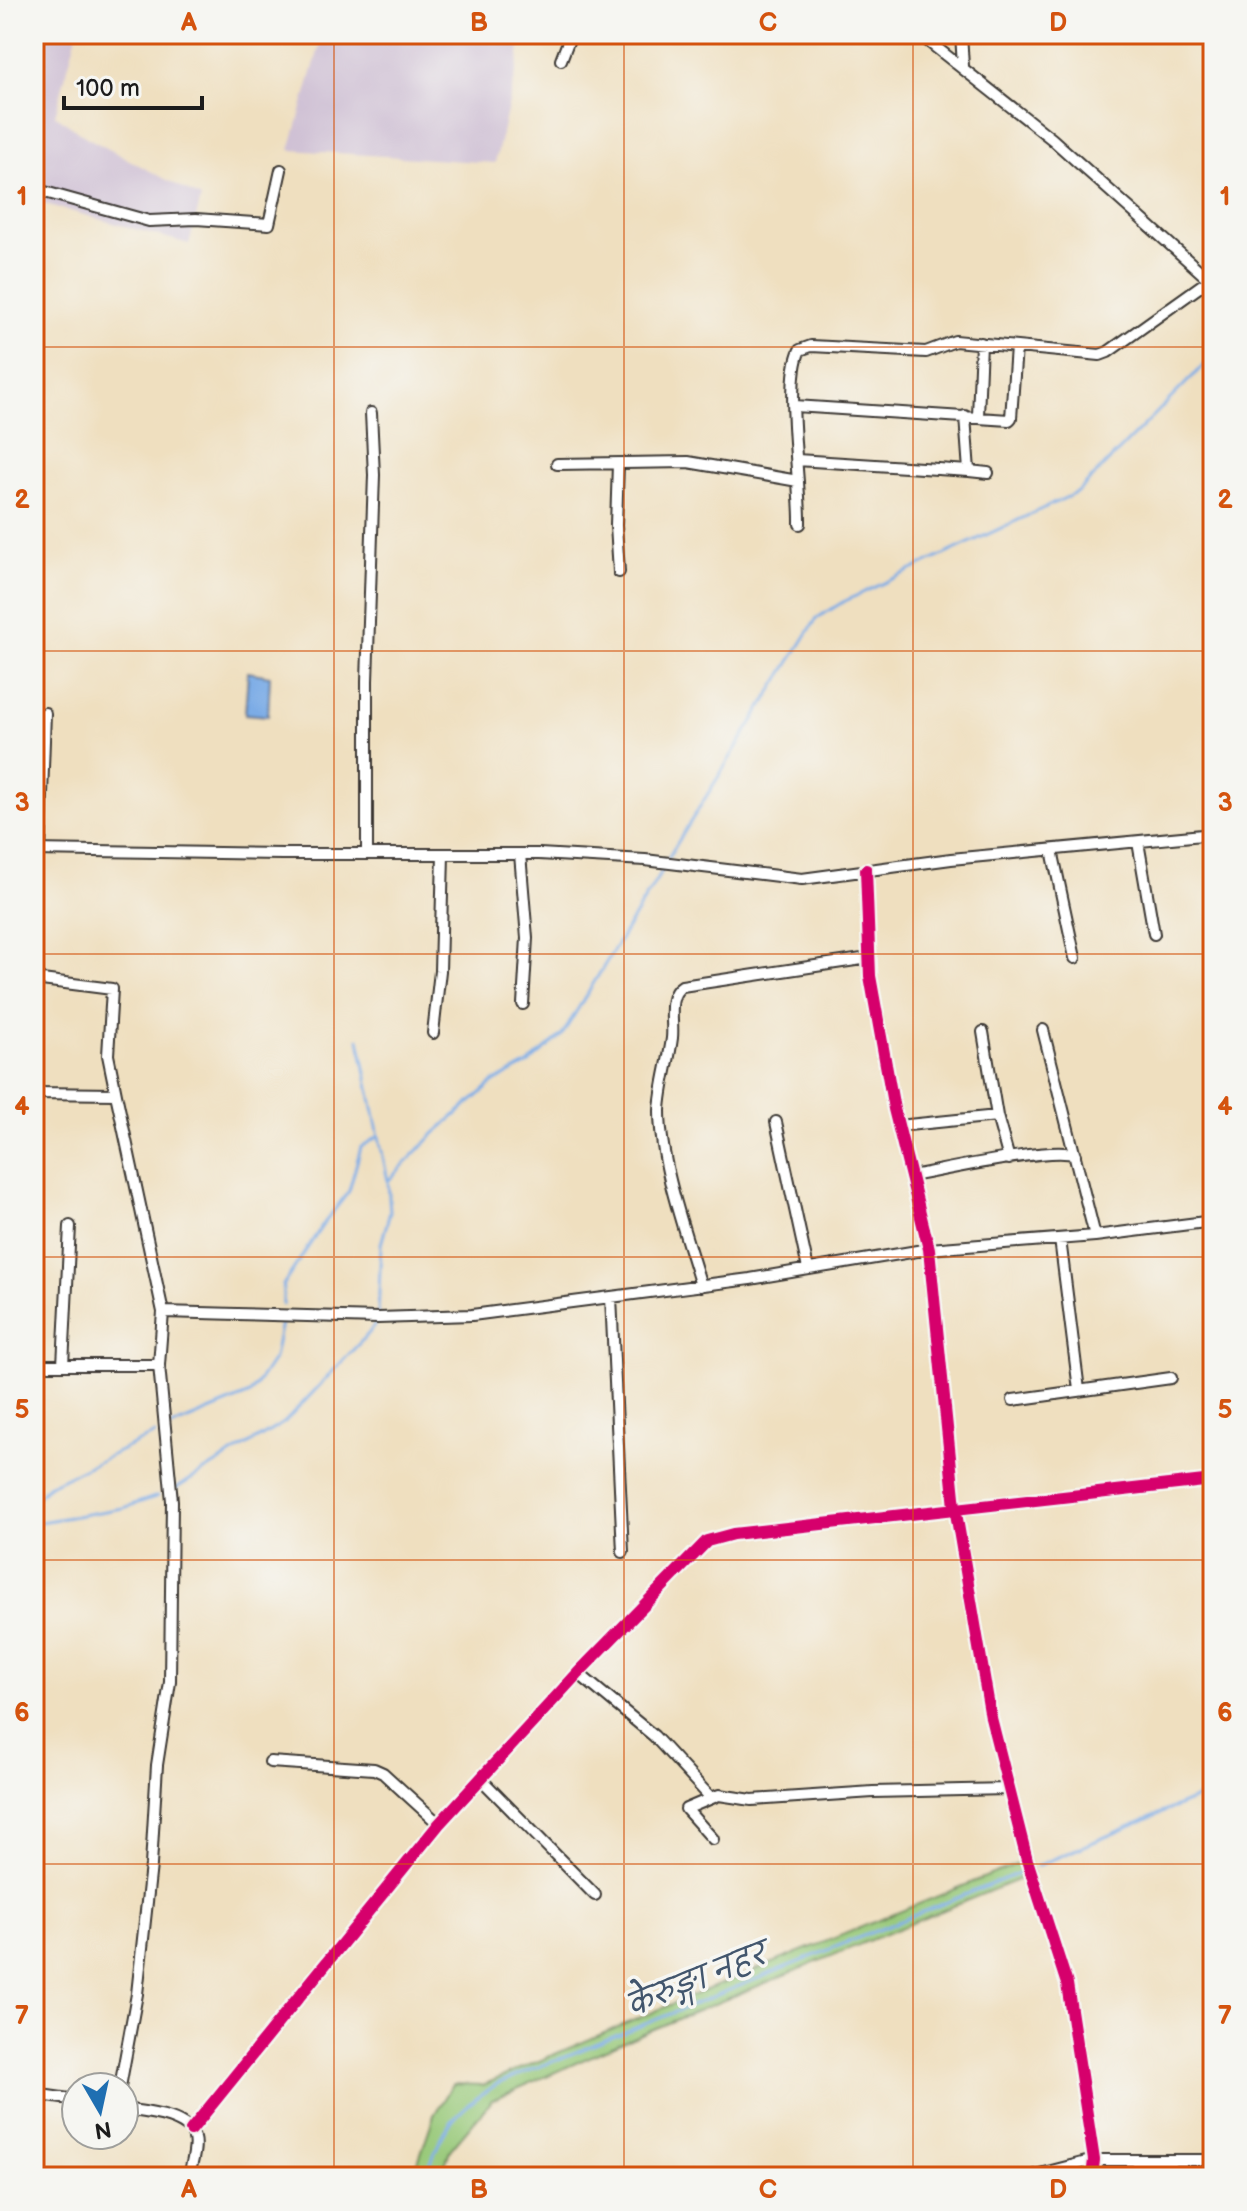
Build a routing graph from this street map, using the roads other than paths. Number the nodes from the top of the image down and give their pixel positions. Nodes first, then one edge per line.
1 (571, 34) edge
2 (919, 34) edge
3 (961, 34) edge
4 (561, 60) dead end
5 (963, 66) junction
6 (281, 170) dead end
7 (34, 189) edge
8 (1211, 282) edge
9 (981, 343) junction
10 (1016, 347) junction
11 (795, 406) junction
12 (371, 413) dead end
13 (965, 416) junction
14 (978, 416) junction
15 (797, 460) junction
16 (557, 464) dead end
17 (618, 464) junction
18 (969, 471) junction
19 (988, 473) dead end
20 (798, 481) junction
21 (800, 524) dead end
22 (619, 572) dead end
23 (45, 713) dead end
24 (1213, 834) edge
25 (1138, 842) junction
26 (37, 850) edge
27 (1052, 850) junction
28 (367, 854) junction
29 (443, 854) junction
30 (520, 854) junction
31 (866, 870) junction
32 (1154, 934) dead end
33 (869, 958) junction
34 (1075, 958) dead end
35 (34, 979) edge
36 (523, 1004) dead end
37 (1043, 1030) dead end
38 (983, 1032) dead end
39 (433, 1033) dead end
40 (34, 1093) edge
41 (116, 1094) junction
42 (997, 1116) junction
43 (776, 1122) dead end
44 (898, 1126) junction
45 (1075, 1155) junction
46 (1009, 1159) junction
47 (911, 1176) junction
48 (1213, 1221) edge
49 (70, 1226) dead end
50 (1095, 1236) junction
51 (1060, 1239) junction
52 (929, 1249) junction
53 (808, 1269) junction
54 (701, 1286) junction
55 (611, 1297) junction
56 (163, 1312) junction
57 (34, 1365) edge
58 (63, 1365) junction
59 (159, 1365) junction
60 (1171, 1378) dead end
61 (1079, 1390) junction
62 (1013, 1400) dead end
63 (1213, 1480) edge
64 (955, 1507) junction
65 (623, 1552) dead end
66 (578, 1673) junction
67 (270, 1762) dead end
68 (480, 1778) junction
69 (1007, 1789) junction
70 (711, 1798) junction
71 (439, 1824) junction
72 (713, 1839) dead end
73 (595, 1895) dead end
74 (123, 2071) edge
75 (34, 2094) edge
76 (60, 2098) edge
77 (140, 2112) edge
78 (191, 2130) junction
79 (1094, 2160) junction
80 (1213, 2160) edge
81 (189, 2177) edge
82 (1028, 2177) edge
83 (1092, 2177) edge

1 - 4 street
2 - 5 street
3 - 5 street
5 - 8 street
6 - 7 street
8 - 10 street
9 - 10 street
9 - 11 street
9 - 14 street
10 - 14 street
11 - 13 street
11 - 15 street
12 - 28 street
13 - 14 street
13 - 18 street
15 - 18 street
15 - 20 street
16 - 17 street
17 - 20 street
17 - 22 street
18 - 19 street
20 - 21 street
23 - 26 street
24 - 25 street
25 - 27 street
25 - 32 street
26 - 28 street
27 - 31 street
27 - 34 street
28 - 29 street
29 - 30 street
29 - 39 street
30 - 31 street
30 - 36 street
31 - 33 street
33 - 44 street
33 - 54 street
35 - 41 street
37 - 45 street
38 - 42 street
40 - 41 street
41 - 56 street
42 - 44 street
42 - 46 street
43 - 53 street
44 - 47 street
45 - 46 street
45 - 50 street
46 - 47 street
47 - 52 street
48 - 50 street
49 - 58 street
50 - 51 street
51 - 52 street
51 - 61 street
52 - 53 street
52 - 64 street
53 - 54 street
54 - 55 street
55 - 56 street
55 - 65 street
56 - 59 street
57 - 58 street
58 - 59 street
59 - 74 street
60 - 61 street
61 - 62 street
63 - 64 street
64 - 66 street
64 - 69 street
66 - 68 street
66 - 70 street
67 - 71 street
68 - 71 street
68 - 73 street
69 - 70 street
69 - 79 street
70 - 72 street
71 - 78 street
75 - 76 street
77 - 78 street
78 - 81 street
79 - 80 street
79 - 82 street
79 - 83 street

